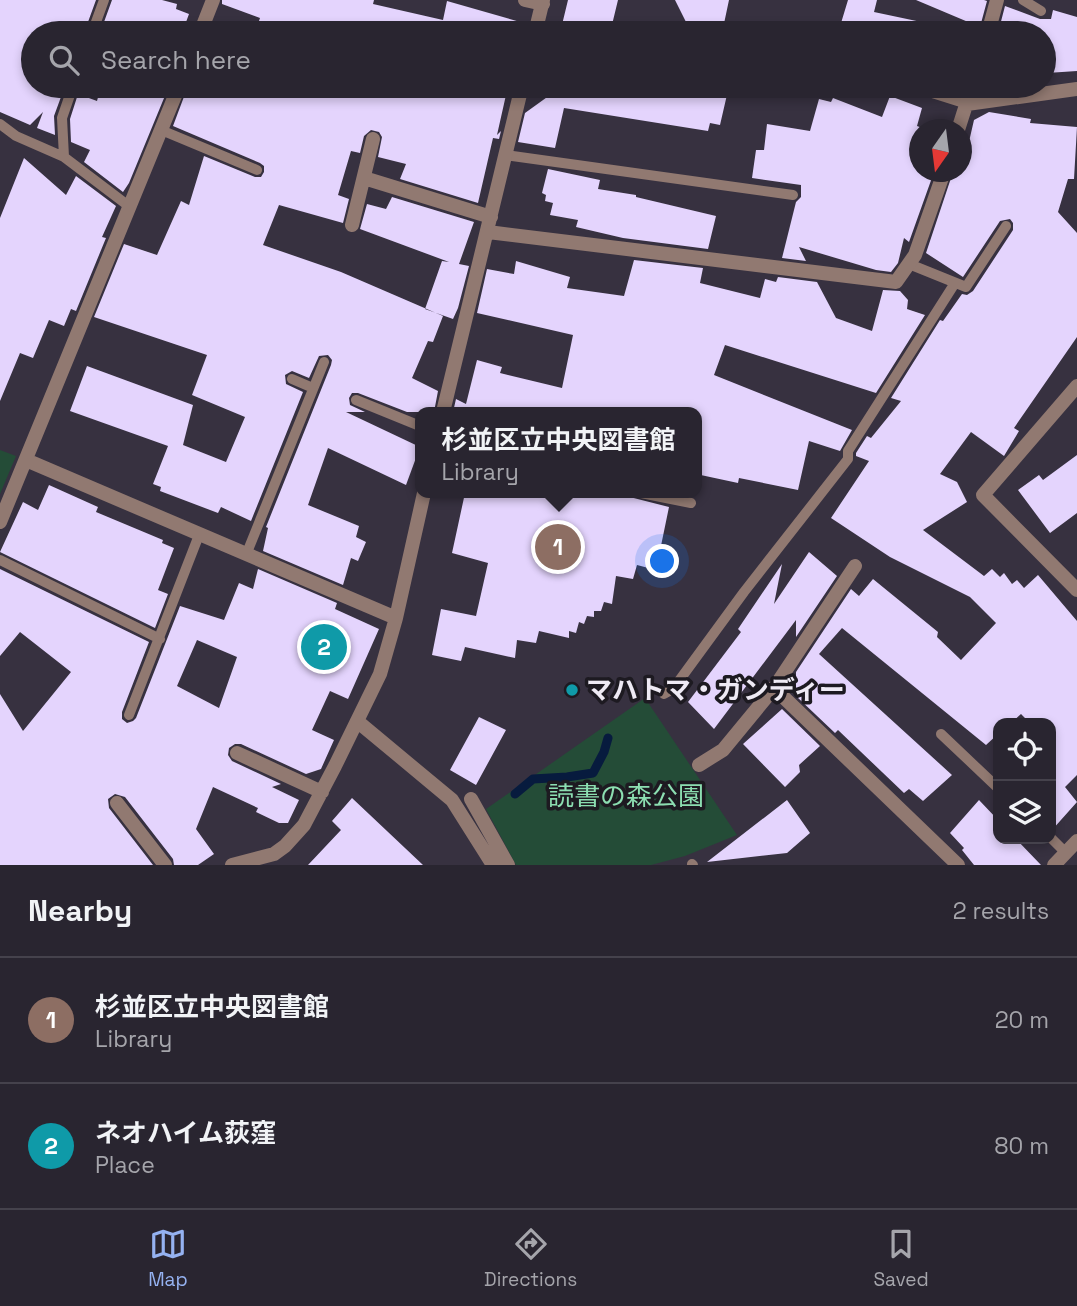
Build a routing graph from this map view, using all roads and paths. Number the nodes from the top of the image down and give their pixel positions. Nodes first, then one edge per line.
1 (104, 0) edge
2 (213, 0) edge
3 (525, 0) edge
4 (998, 0) edge
5 (1023, 0) edge
6 (543, 2) edge
7 (1041, 11) dead end
8 (96, 21) edge
9 (205, 21) edge
10 (538, 21) edge
11 (992, 21) edge
12 (1077, 89) edge
13 (1056, 92) edge
14 (69, 98) edge
15 (174, 98) edge
16 (519, 98) edge
17 (948, 98) edge
18 (969, 98) edge
19 (1011, 98) edge
20 (967, 104) junction
21 (962, 119) edge
22 (0, 124) edge
23 (161, 130) junction
24 (373, 139) dead end
25 (505, 155) junction
26 (64, 157) junction
27 (257, 170) dead end
28 (364, 178) junction
29 (941, 182) edge
30 (793, 195) dead end
31 (130, 207) junction
32 (490, 224) junction
33 (352, 225) dead end
34 (1006, 226) dead end
35 (909, 264) junction
36 (955, 283) junction
37 (324, 362) dead end
38 (292, 379) dead end
39 (1077, 386) edge
40 (313, 388) junction
41 (356, 400) dead end
42 (444, 407) edge
43 (415, 424) edge
44 (26, 460) junction
45 (423, 498) edge
46 (666, 498) edge
47 (691, 503) dead end
48 (0, 522) edge
49 (199, 535) junction
50 (246, 555) junction
51 (0, 560) edge
52 (855, 566) dead end
53 (1077, 590) edge
54 (396, 618) junction
55 (160, 639) junction
56 (774, 688) junction
57 (664, 694) dead end
58 (129, 715) dead end
59 (357, 720) junction
60 (941, 734) dead end
61 (237, 752) dead end
62 (699, 765) dead end
63 (993, 784) edge
64 (322, 792) junction
65 (471, 799) dead end
66 (117, 803) dead end
67 (1077, 841) edge
68 (1056, 843) edge
69 (1066, 853) junction
70 (165, 865) edge
71 (232, 865) edge
72 (493, 865) edge
73 (508, 865) edge
74 (958, 865) edge
75 (1054, 865) edge

1 - 8 lane
2 - 9 street
3 - 6 street
4 - 11 street
5 - 7 lane
6 - 10 street
12 - 13 street
14 - 26 lane
15 - 23 street
16 - 25 street
17 - 20 lane
18 - 20 street
19 - 20 street
20 - 21 street
22 - 26 lane
23 - 27 lane
23 - 31 street
24 - 28 street
25 - 30 lane
25 - 32 street
26 - 31 lane
28 - 32 street
28 - 33 street
29 - 35 street
31 - 44 street
32 - 35 street
32 - 42 street
34 - 36 lane
35 - 36 lane
36 - 57 lane
37 - 40 lane
38 - 40 lane
39 - 53 street
40 - 50 lane
41 - 43 lane
44 - 48 street
44 - 49 street
45 - 54 street
46 - 47 lane
49 - 50 street
49 - 55 lane
50 - 54 street
51 - 55 lane
52 - 56 street
54 - 59 street
55 - 58 lane
56 - 62 street
56 - 74 street
59 - 64 street
59 - 72 street
60 - 63 lane
61 - 64 street
64 - 71 street
65 - 73 street
66 - 70 street
67 - 69 street
68 - 69 lane
69 - 75 street

